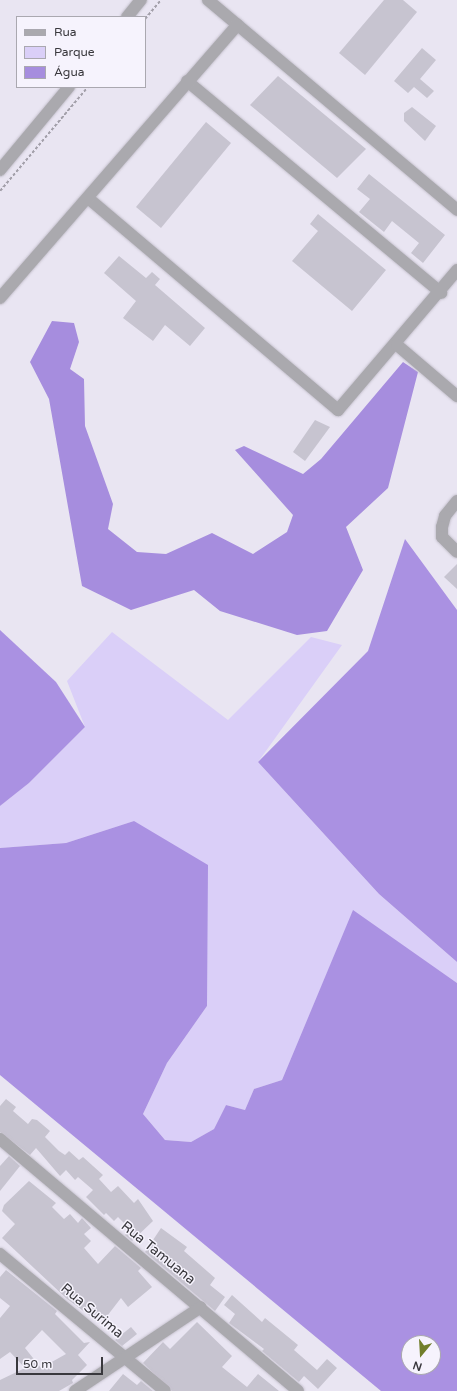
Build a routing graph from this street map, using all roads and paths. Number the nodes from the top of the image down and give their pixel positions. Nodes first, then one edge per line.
1 (142, 0) edge
2 (161, 0) edge
3 (208, 0) edge
4 (128, 16) edge
5 (146, 18) edge
6 (237, 25) junction
7 (188, 81) junction
8 (68, 88) edge
9 (87, 88) edge
10 (0, 170) edge
11 (0, 190) edge
12 (88, 198) junction
13 (457, 210) edge
14 (457, 270) edge
15 (441, 293) junction
16 (0, 298) edge
17 (397, 345) junction
18 (457, 396) edge
19 (457, 501) edge
20 (457, 552) edge
21 (3, 1146) edge
22 (0, 1254) edge
23 (201, 1307) junction
24 (126, 1358) junction
25 (75, 1391) edge
26 (165, 1391) edge
27 (298, 1391) edge

1 - 4 street
2 - 5 path
3 - 6 street
6 - 7 street
6 - 13 street
7 - 12 street
7 - 15 street
8 - 10 street
9 - 11 path
12 - 16 street
12 - 17 street
14 - 15 street
15 - 17 street
17 - 18 street
19 - 20 street
21 - 23 street, Rua Tamuana
22 - 24 street, Rua Surima
23 - 24 street
23 - 27 street, Rua Tamuana
24 - 25 street
24 - 26 street, Rua Surima

